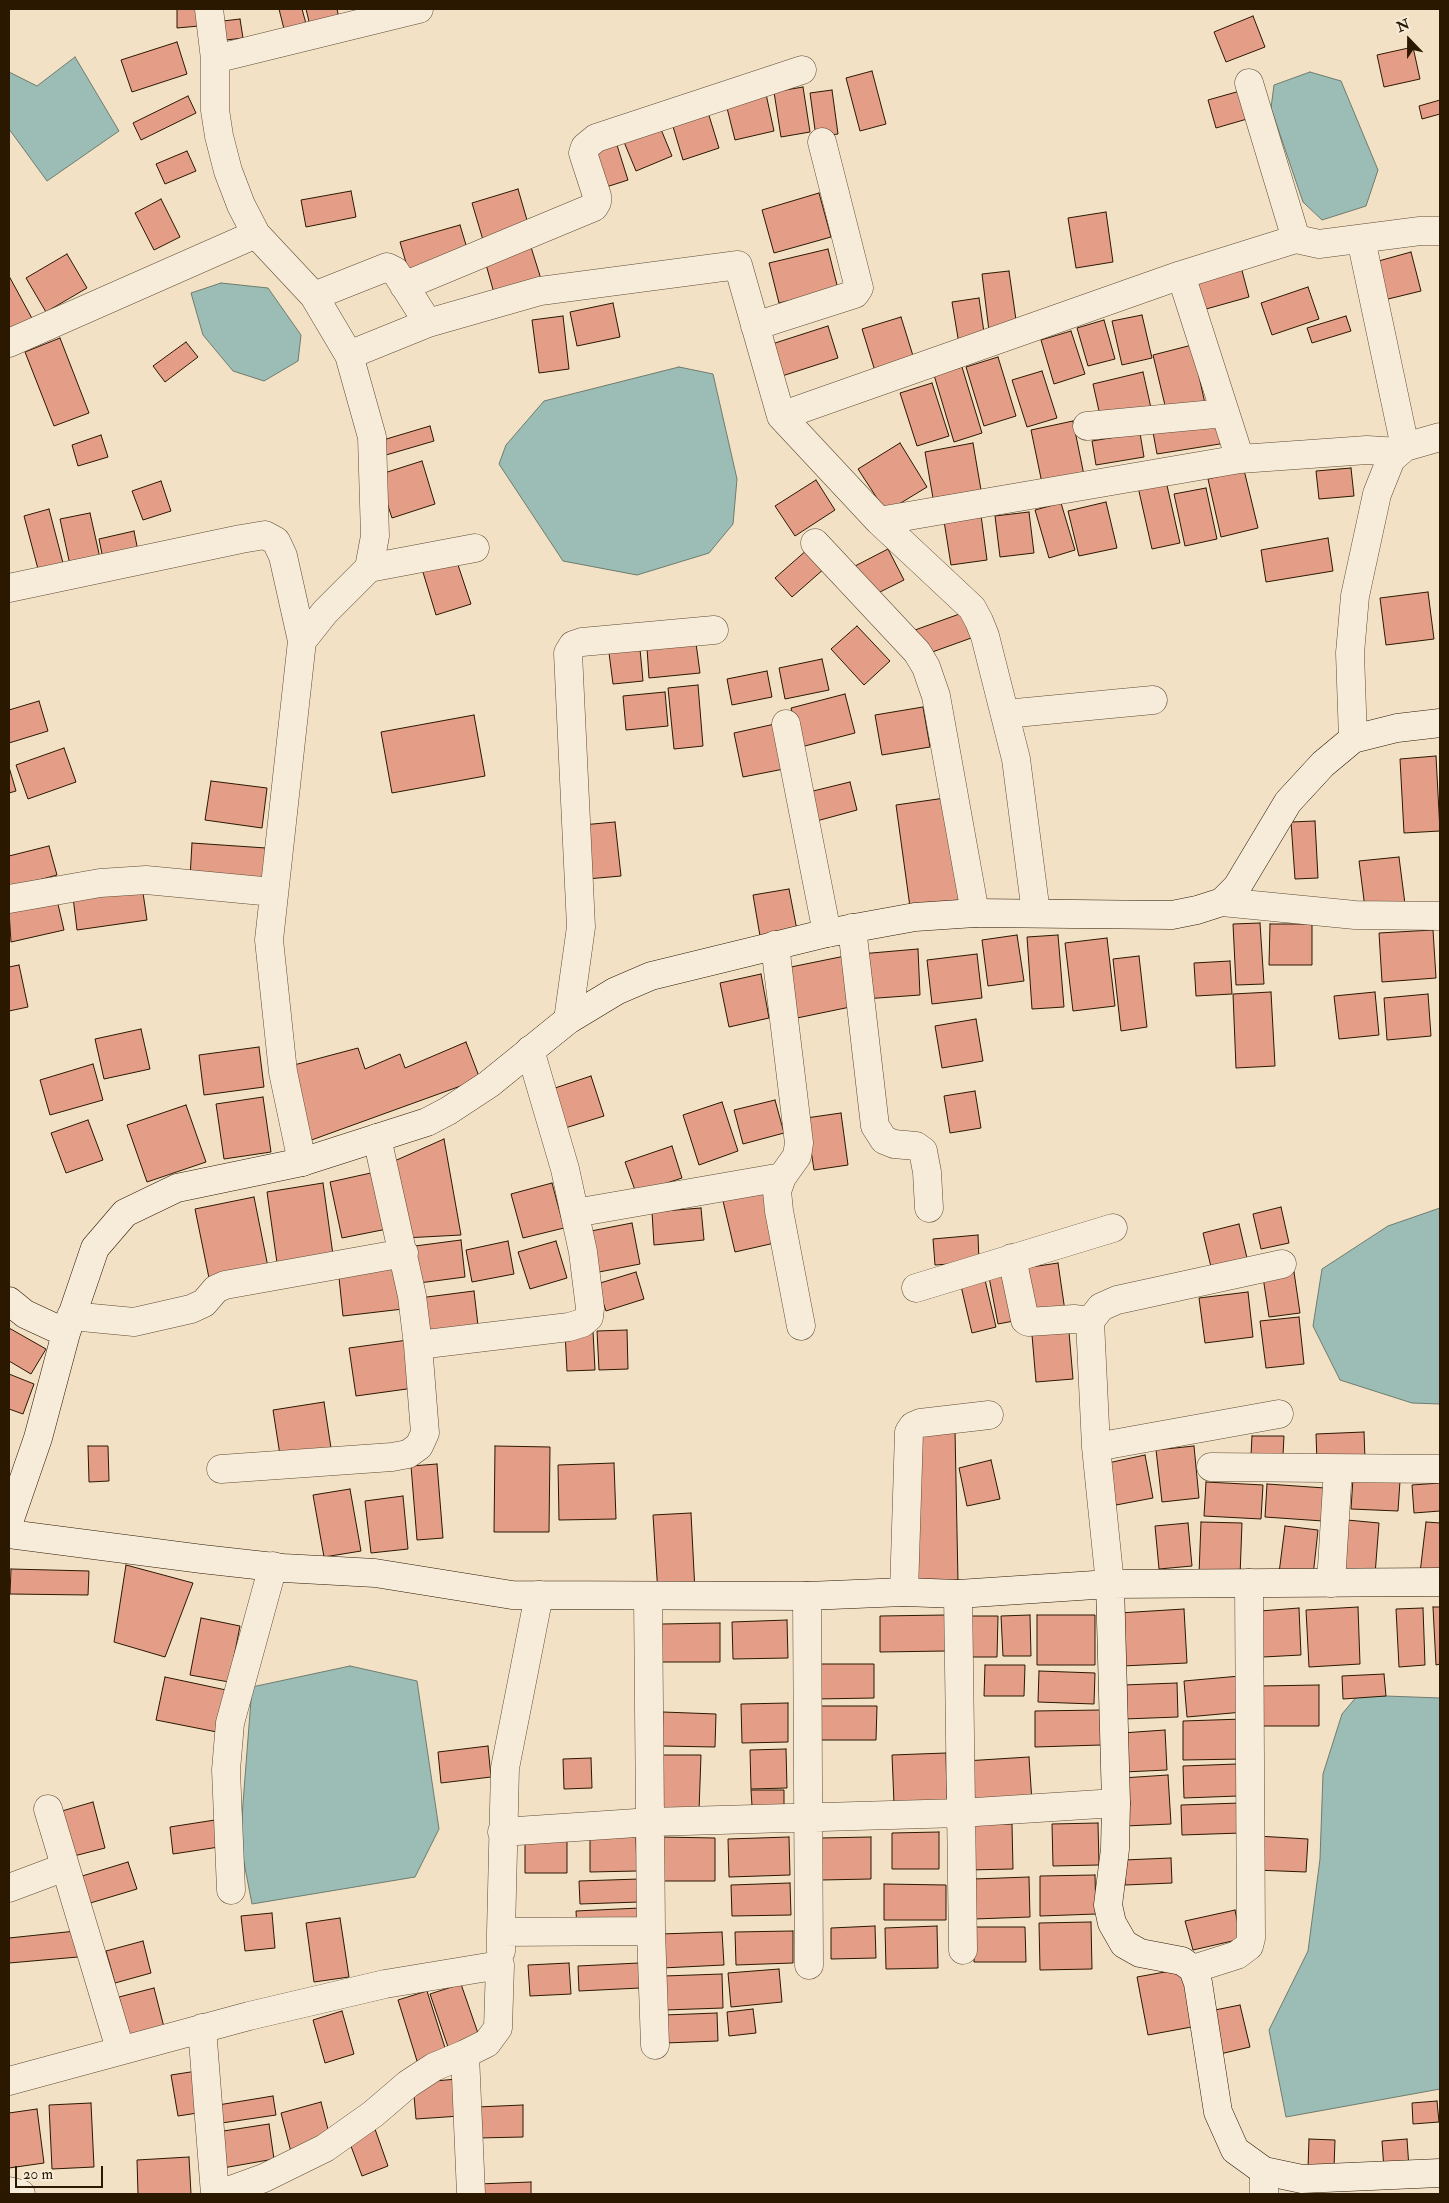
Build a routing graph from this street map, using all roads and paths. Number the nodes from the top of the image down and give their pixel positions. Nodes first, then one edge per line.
1 (209, 9) edge
2 (419, 9) edge
3 (215, 60) junction
4 (802, 70) dead end
5 (1249, 83) dead end
6 (822, 142) dead end
7 (1440, 231) edge
8 (256, 234) junction
9 (1296, 239) junction
10 (1361, 239) junction
11 (1181, 275) junction
12 (404, 286) junction
13 (314, 296) junction
14 (428, 323) junction
15 (756, 326) junction
16 (9, 343) edge
17 (349, 355) junction
18 (1225, 413) junction
19 (781, 416) junction
20 (1087, 426) dead end
21 (1440, 437) edge
22 (1402, 449) junction
23 (1240, 459) junction
24 (879, 521) junction
25 (815, 543) dead end
26 (475, 548) dead end
27 (369, 568) junction
28 (9, 588) edge
29 (714, 630) dead end
30 (302, 642) junction
31 (1153, 700) dead end
32 (1005, 714) junction
33 (1440, 723) edge
34 (786, 724) dead end
35 (1353, 739) junction
36 (273, 892) junction
37 (9, 899) edge
38 (1222, 902) junction
39 (1036, 912) junction
40 (975, 913) junction
41 (1440, 922) edge
42 (840, 930) junction
43 (775, 945) junction
44 (568, 1020) junction
45 (530, 1050) junction
46 (377, 1138) junction
47 (302, 1162) junction
48 (782, 1177) junction
49 (929, 1208) dead end
50 (575, 1213) junction
51 (1113, 1228) dead end
52 (404, 1253) junction
53 (1012, 1258) junction
54 (1282, 1264) dead end
55 (916, 1288) dead end
56 (9, 1301) edge
57 (1090, 1321) junction
58 (69, 1325) junction
59 (801, 1326) dead end
60 (418, 1345) junction
61 (1279, 1414) dead end
62 (989, 1415) dead end
63 (1096, 1446) junction
64 (1211, 1467) dead end
65 (1338, 1469) junction
66 (1440, 1469) edge
67 (222, 1470) dead end
68 (9, 1522) edge
69 (9, 1534) edge
70 (273, 1566) junction
71 (1440, 1582) edge
72 (1250, 1583) junction
73 (1331, 1583) junction
74 (1110, 1584) junction
75 (904, 1592) junction
76 (958, 1594) junction
77 (539, 1596) junction
78 (648, 1596) junction
79 (807, 1596) junction
80 (1116, 1803) junction
81 (48, 1809) dead end
82 (960, 1813) junction
83 (807, 1817) junction
84 (651, 1822) junction
85 (502, 1832) junction
86 (65, 1867) junction
87 (9, 1888) edge
88 (231, 1890) dead end
89 (651, 1931) junction
90 (501, 1932) junction
91 (964, 1950) dead end
92 (500, 1965) junction
93 (809, 1965) dead end
94 (1193, 1969) junction
95 (202, 2028) junction
96 (655, 2045) dead end
97 (120, 2050) junction
98 (465, 2054) junction
99 (9, 2081) edge
100 (1440, 2173) edge
101 (1264, 2183) edge
102 (267, 2186) edge
103 (9, 2191) edge
104 (21, 2194) edge
105 (215, 2194) edge
106 (220, 2194) edge
107 (471, 2194) edge

1 - 3 street
2 - 3 street
3 - 8 street
4 - 12 street
5 - 9 street
6 - 15 street
7 - 10 street
8 - 13 street
8 - 16 street
9 - 10 street
9 - 11 street
10 - 22 street
11 - 18 street
11 - 19 street
12 - 13 street
12 - 14 street
13 - 17 street
14 - 15 street
14 - 17 street
15 - 19 street
17 - 27 street
18 - 20 street
18 - 23 street
19 - 24 street
21 - 22 street
22 - 23 street
22 - 35 street
23 - 24 street
24 - 32 street
25 - 40 street
26 - 27 street
27 - 30 street
28 - 30 street
29 - 44 street
30 - 36 street
31 - 32 street
32 - 39 street
33 - 35 street
34 - 42 street
35 - 38 street
36 - 37 street
36 - 47 street
38 - 39 street
38 - 41 street
39 - 40 street
40 - 42 street
42 - 43 street
42 - 49 street
43 - 44 street
43 - 48 street
44 - 45 street
45 - 46 street
45 - 50 street
46 - 47 street
46 - 52 street
47 - 58 street
48 - 50 street
48 - 59 street
50 - 60 street
51 - 53 street
52 - 58 street
52 - 60 street
53 - 55 street
53 - 57 street
54 - 57 street
56 - 58 street
57 - 63 street
58 - 68 street
60 - 67 street
61 - 63 street
62 - 75 street
63 - 74 street
64 - 65 street
65 - 66 street
65 - 73 street
69 - 70 street
70 - 77 street
70 - 88 street
71 - 73 street
72 - 73 street
72 - 74 street
72 - 94 street
74 - 76 street
74 - 80 street
75 - 76 street
75 - 79 street
76 - 82 street
77 - 78 street
77 - 85 street
78 - 79 street
78 - 84 street
79 - 83 street
80 - 82 street
80 - 94 street
81 - 86 street
82 - 83 street
82 - 91 street
83 - 84 street
83 - 93 street
84 - 85 street
84 - 89 street
85 - 90 street
86 - 87 street
86 - 97 street
89 - 90 street
89 - 96 street
90 - 92 street
92 - 95 street
92 - 98 street
94 - 101 street
95 - 97 street
95 - 105 street
97 - 99 street
98 - 102 street
98 - 107 street
100 - 101 street
102 - 106 street
103 - 104 street

